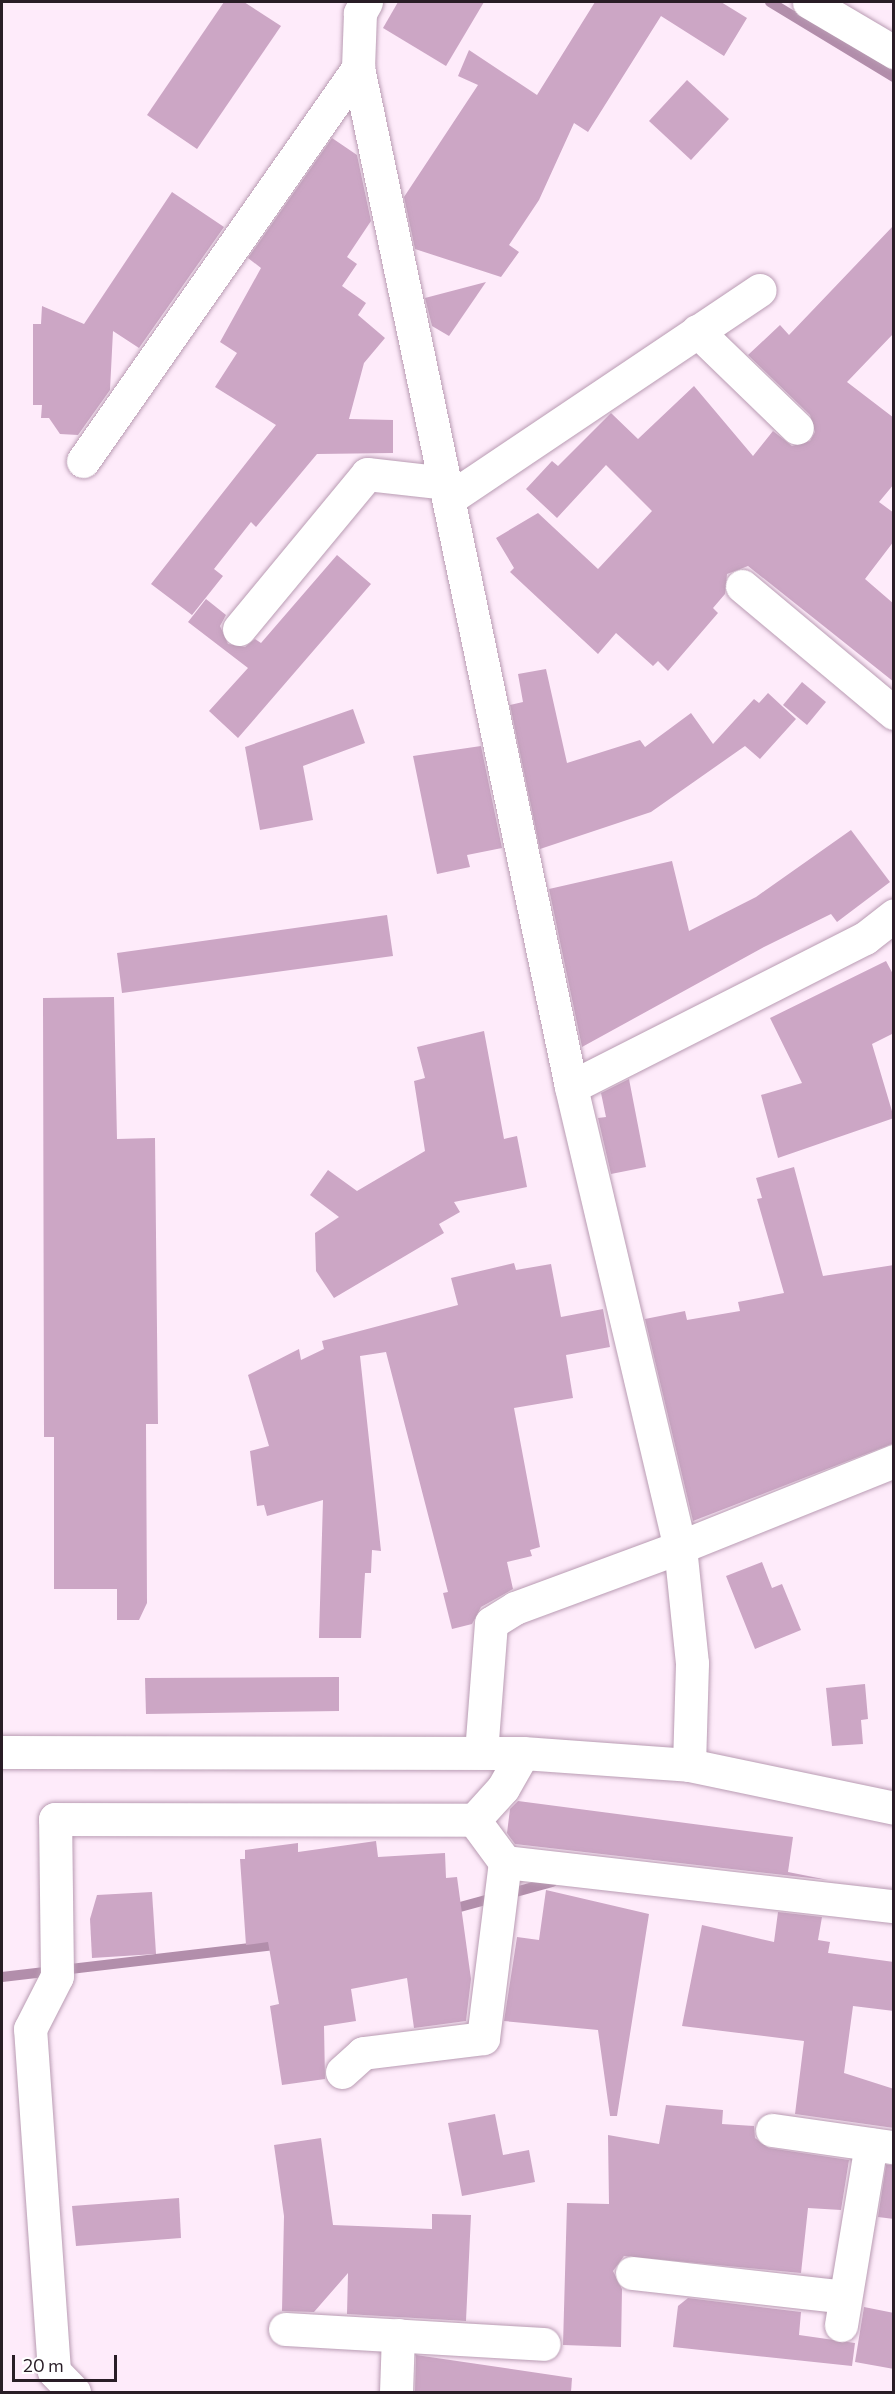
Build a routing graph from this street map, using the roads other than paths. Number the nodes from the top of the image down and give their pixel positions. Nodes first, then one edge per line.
1 (366, 2) edge
2 (809, 2) edge
3 (894, 52) edge
4 (358, 68) junction
5 (760, 290) dead end
6 (697, 331) junction
7 (797, 428) dead end
8 (83, 461) dead end
9 (449, 491) junction
10 (742, 586) dead end
11 (239, 629) dead end
12 (894, 712) edge
13 (894, 915) edge
14 (571, 1087) junction
15 (894, 1461) edge
16 (680, 1547) junction
17 (2, 1752) edge
18 (522, 1753) junction
19 (481, 1754) junction
20 (689, 1765) junction
21 (894, 1808) edge
22 (474, 1820) junction
23 (505, 1862) junction
24 (894, 1906) edge
25 (342, 2072) dead end
26 (772, 2130) dead end
27 (882, 2146) edge
28 (632, 2273) dead end
29 (285, 2329) dead end
30 (398, 2336) junction
31 (544, 2344) dead end
32 (74, 2392) edge
33 (396, 2392) edge

1 - 4 street
2 - 3 street
4 - 8 street
4 - 9 street
5 - 6 street
6 - 7 street
6 - 9 street
9 - 11 street
9 - 14 street
10 - 12 street
13 - 14 street
14 - 16 street
15 - 16 street
16 - 19 street
16 - 20 street
17 - 19 street
18 - 19 street
18 - 20 street
18 - 22 street
20 - 21 street
22 - 23 street
22 - 32 street
23 - 24 street
23 - 25 street
26 - 27 street
27 - 28 street
29 - 30 street
30 - 31 street
30 - 33 street

